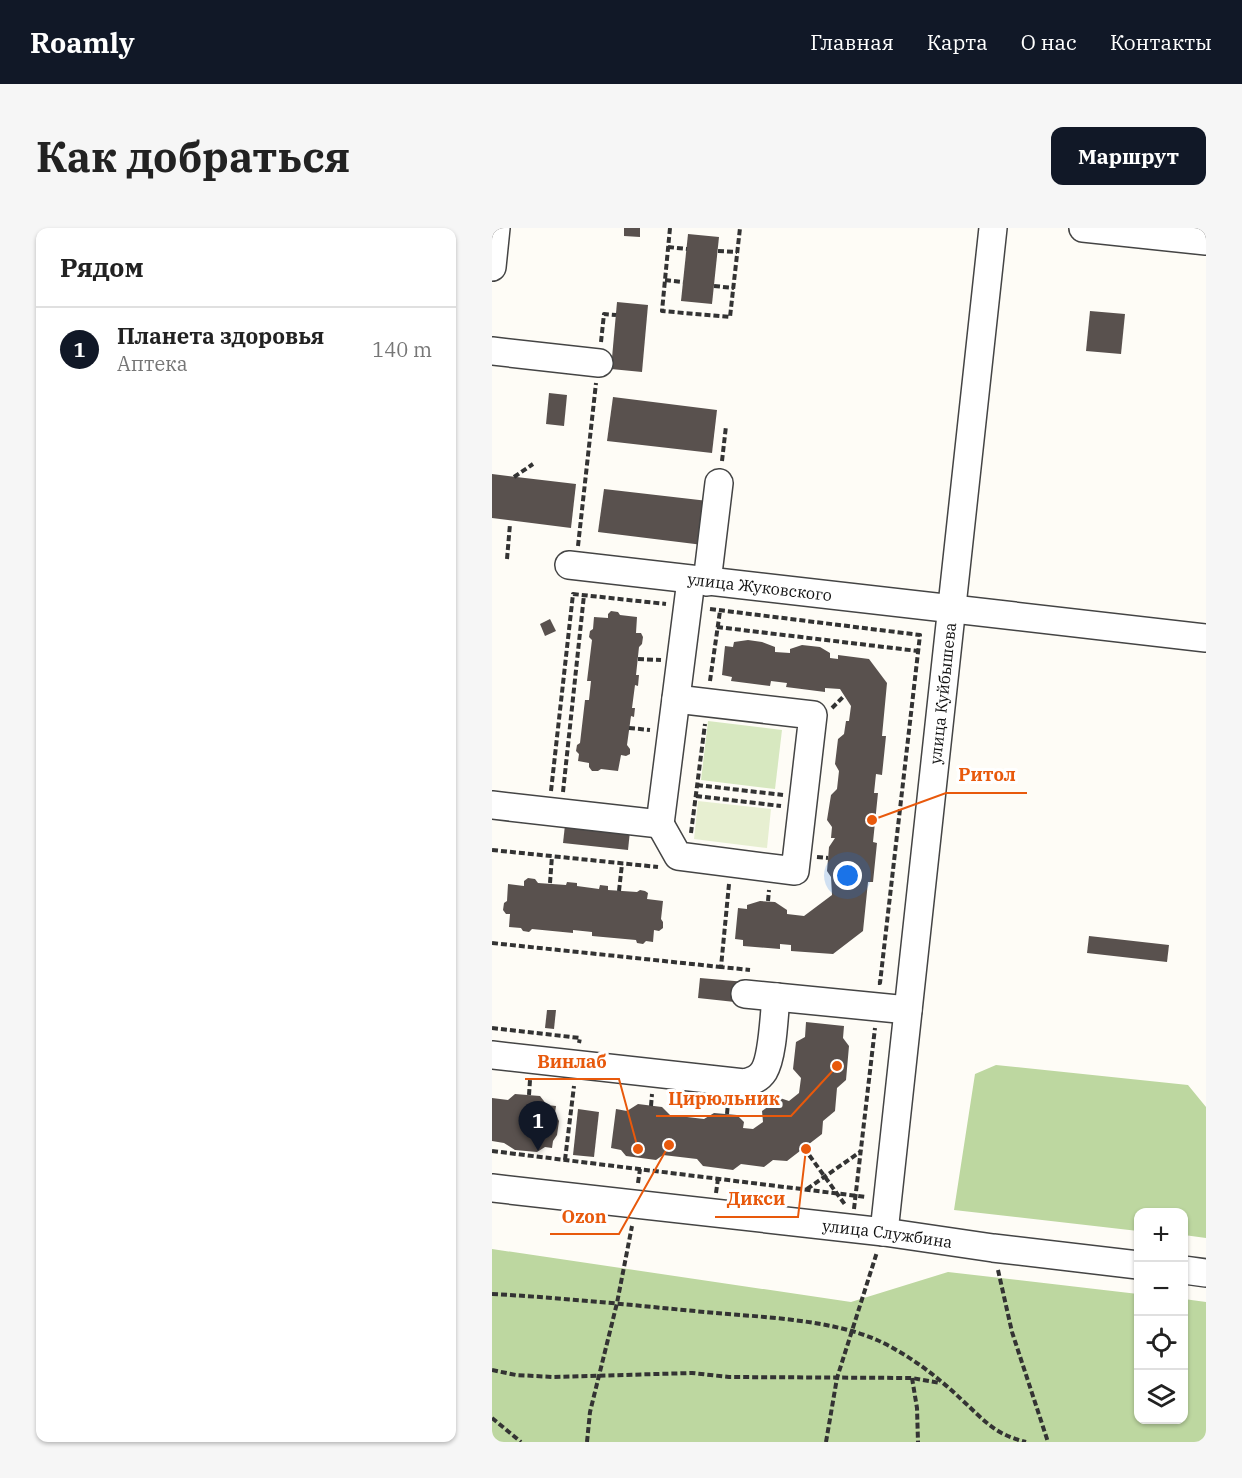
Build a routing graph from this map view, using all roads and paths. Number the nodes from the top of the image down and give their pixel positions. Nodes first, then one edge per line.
1 (496, 228) edge
2 (670, 228) edge
3 (740, 228) edge
4 (993, 228) edge
5 (1083, 228) edge
6 (1206, 241) edge
7 (668, 247) junction
8 (687, 249) dead end
9 (718, 251) dead end
10 (738, 252) junction
11 (492, 267) edge
12 (665, 280) junction
13 (683, 282) dead end
14 (714, 286) dead end
15 (734, 288) junction
16 (604, 314) dead end
17 (616, 315) dead end
18 (492, 351) edge
19 (598, 369) joint
20 (726, 426) dead end
21 (533, 464) dead end
22 (514, 477) dead end
23 (719, 483) joint
24 (510, 524) dead end
25 (507, 559) dead end
26 (572, 566) joint
27 (699, 581) junction
28 (584, 596) junction
29 (720, 610) junction
30 (951, 610) junction
31 (677, 611) junction
32 (717, 627) junction
33 (1206, 638) edge
34 (662, 649) dead end
35 (918, 651) junction
36 (638, 658) dead end
37 (676, 699) junction
38 (708, 703) junction
39 (629, 728) dead end
40 (653, 730) dead end
41 (697, 785) junction
42 (550, 794) dead end
43 (562, 795) dead end
44 (696, 796) junction
45 (803, 803) junction
46 (492, 805) edge
47 (660, 824) junction
48 (492, 850) edge
49 (552, 856) junction
50 (688, 858) junction
51 (731, 863) junction
52 (622, 864) junction
53 (658, 867) dead end
54 (550, 884) dead end
55 (619, 891) dead end
56 (492, 943) edge
57 (720, 967) junction
58 (750, 982) joint
59 (868, 982) dead end
60 (879, 995) junction
61 (776, 997) junction
62 (908, 1010) junction
63 (492, 1055) edge
64 (804, 1148) dead end
65 (492, 1151) edge
66 (861, 1152) junction
67 (825, 1177) junction
68 (492, 1188) edge
69 (806, 1190) junction
70 (837, 1194) junction
71 (855, 1196) junction
72 (887, 1199) junction
73 (636, 1204) junction
74 (884, 1232) junction
75 (993, 1248) junction
76 (1134, 1265) edge
77 (1188, 1271) edge
78 (1206, 1273) edge
79 (492, 1294) edge
80 (617, 1303) junction
81 (852, 1331) junction
82 (492, 1370) edge
83 (598, 1377) junction
84 (837, 1378) junction
85 (912, 1378) junction
86 (942, 1384) junction
87 (492, 1418) edge
88 (521, 1442) edge
89 (587, 1442) edge
90 (826, 1442) edge
91 (918, 1442) edge
92 (1026, 1442) edge
93 (1047, 1442) edge

1 - 11 street
2 - 7 path
3 - 10 path
4 - 30 street, улица Куйбышева
5 - 6 street
7 - 8 path
7 - 12 path
9 - 10 path
10 - 15 path
12 - 13 path
12 - 15 path
14 - 15 path
16 - 17 path
18 - 19 street
19 - 26 path
20 - 23 path
21 - 22 path
23 - 27 street
24 - 25 path
26 - 27 street, улица Жуковского
27 - 30 street, улица Жуковского
27 - 31 street
28 - 31 path
28 - 42 path
28 - 43 path
29 - 31 path
29 - 32 path
29 - 35 path
30 - 33 street, улица Жуковского
30 - 62 street, улица Куйбышева
31 - 37 street
32 - 35 path
32 - 38 path
34 - 36 path
35 - 60 path
37 - 38 street
37 - 47 street
38 - 41 path
38 - 45 street
39 - 40 path
41 - 44 path
41 - 45 path
44 - 45 path
44 - 50 path
45 - 51 street
46 - 47 street
47 - 50 street
48 - 49 path
49 - 52 path
49 - 54 path
50 - 51 street
51 - 57 path
52 - 53 path
52 - 55 path
56 - 57 path
57 - 58 path
58 - 61 street
59 - 60 path
60 - 61 street
60 - 62 street
60 - 66 path
61 - 63 street
62 - 72 street, улица Куйбышева
64 - 67 path
65 - 69 path
66 - 67 path
66 - 71 path
67 - 69 path
67 - 70 path
68 - 73 street, улица Службина
69 - 70 path
70 - 71 path
70 - 71 path
71 - 72 path
72 - 74 street, улица Куйбышева
73 - 74 street, улица Службина
73 - 80 path
74 - 75 street, улица Службина
74 - 81 path
75 - 76 street, улица Службина
75 - 93 path
77 - 78 street
79 - 80 path
80 - 81 path
80 - 83 path
81 - 84 path
81 - 86 path
82 - 83 path
83 - 84 path
83 - 89 path
84 - 85 path
84 - 90 path
85 - 86 path
85 - 91 path
86 - 92 path
87 - 88 path

